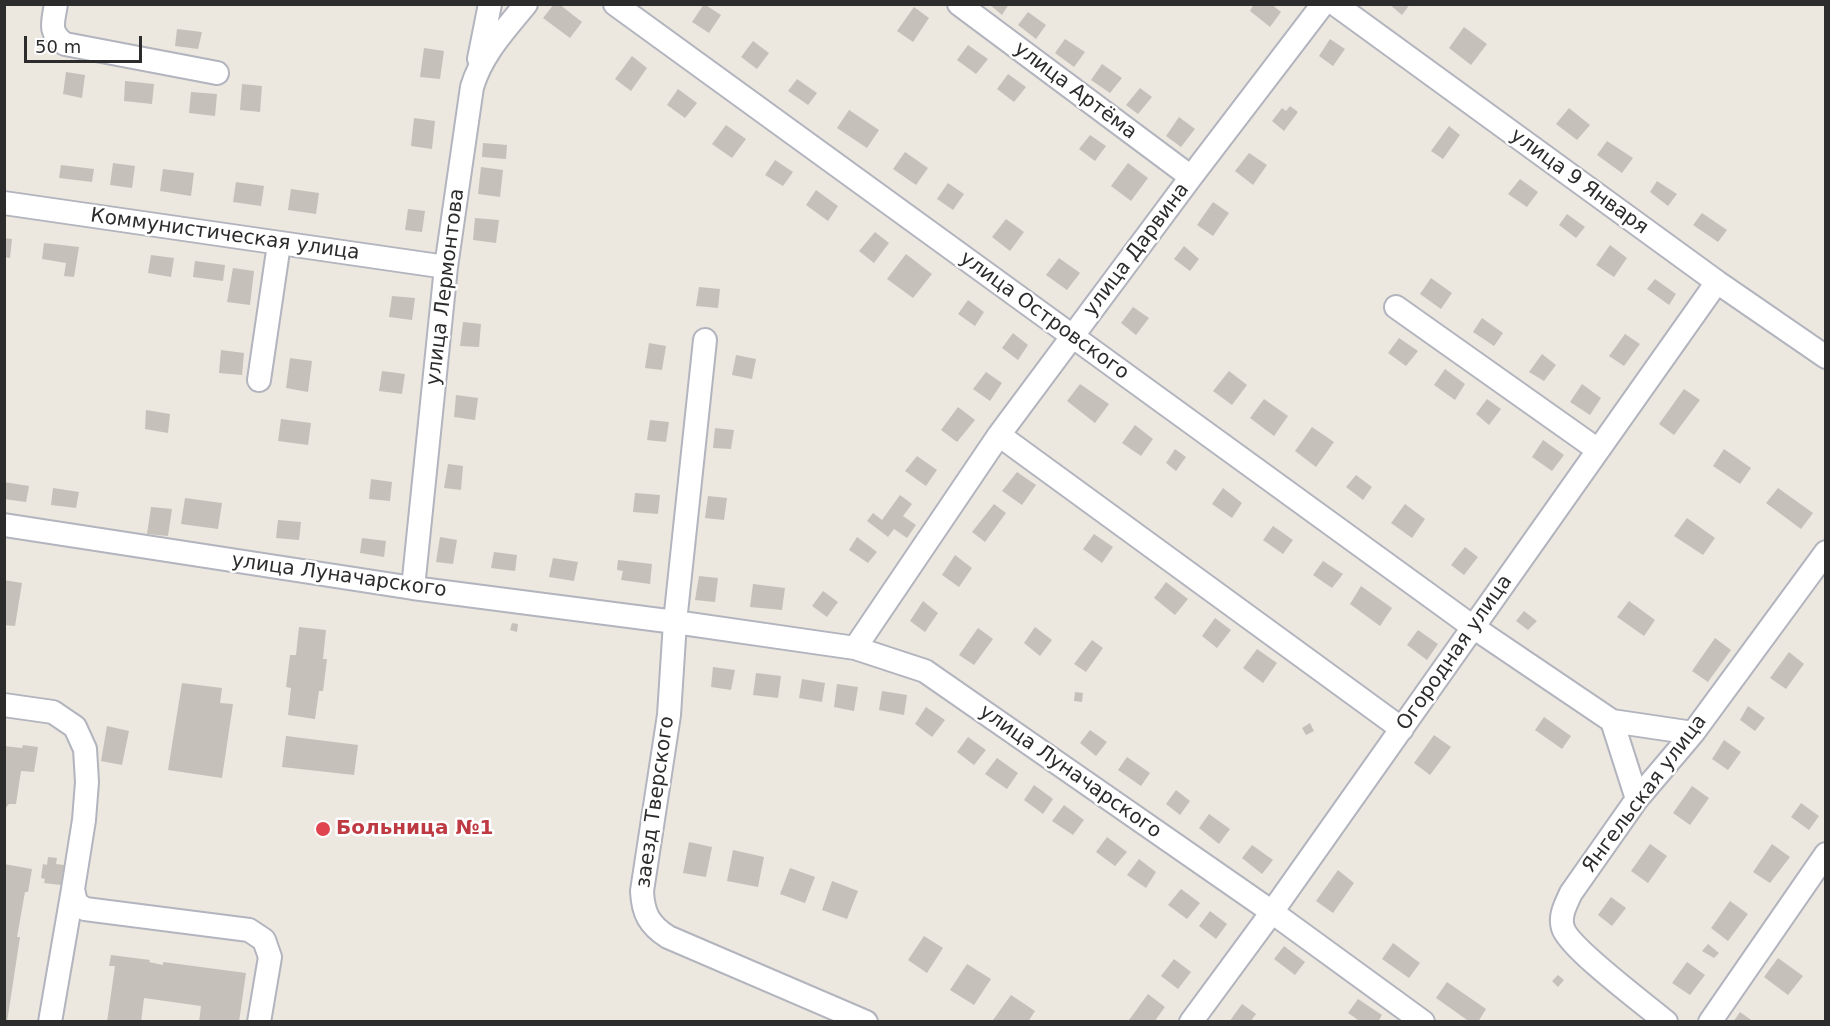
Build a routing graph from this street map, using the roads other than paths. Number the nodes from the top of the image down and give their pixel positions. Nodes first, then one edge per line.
1 (56, 4) edge
2 (490, 4) edge
3 (526, 4) edge
4 (615, 4) edge
5 (959, 4) edge
6 (1323, 4) edge
7 (1335, 4) edge
8 (477, 69) junction
9 (217, 73) dead end
10 (1191, 177) junction
11 (4, 202) edge
12 (279, 244) junction
13 (447, 267) junction
14 (1717, 282) junction
15 (1396, 307) dead end
16 (1073, 337) junction
17 (705, 340) dead end
18 (1826, 357) edge
19 (260, 380) dead end
20 (999, 435) junction
21 (1598, 450) junction
22 (4, 525) edge
23 (1826, 552) edge
24 (413, 588) junction
25 (675, 622) junction
26 (1473, 627) junction
27 (855, 648) junction
28 (4, 705) edge
29 (1612, 721) junction
30 (1402, 729) junction
31 (1693, 733) junction
32 (1637, 799) junction
33 (1826, 854) edge
34 (73, 889) junction
35 (1272, 912) junction
36 (50, 1022) edge
37 (259, 1022) edge
38 (866, 1022) edge
39 (1191, 1022) edge
40 (1423, 1022) edge
41 (1666, 1022) edge
42 (1710, 1022) edge

1 - 9 street
2 - 8 street
3 - 8 street, улица Лермонтова
4 - 16 street, улица Островского
5 - 10 street, улица Артёма
6 - 10 street, улица Дарвина
7 - 14 street, улица 9 Января
8 - 13 street, улица Лермонтова
10 - 16 street, улица Дарвина
11 - 12 street, Коммунистическая улица
12 - 13 street, Коммунистическая улица
12 - 19 street
13 - 24 street, улица Лермонтова
14 - 18 street, улица 9 Января
14 - 21 street, Огородная улица
15 - 21 street
16 - 20 street, улица Дарвина
16 - 26 street, улица Островского
17 - 25 street
20 - 27 street, улица Дарвина
20 - 30 street
21 - 26 street, Огородная улица
22 - 24 street, улица Луначарского
23 - 31 street, Янгельская улица
24 - 25 street, улица Луначарского
25 - 27 street, улица Луначарского
25 - 38 street, заезд Тверского
26 - 29 street, улица Островского
26 - 30 street, Огородная улица
27 - 35 street, улица Луначарского
28 - 34 street
29 - 31 street
29 - 32 street
30 - 35 street, Огородная улица
31 - 32 street, Янгельская улица
32 - 41 street, Янгельская улица
33 - 42 street
34 - 36 street
34 - 37 street
35 - 39 street, Огородная улица
35 - 40 street, улица Луначарского

